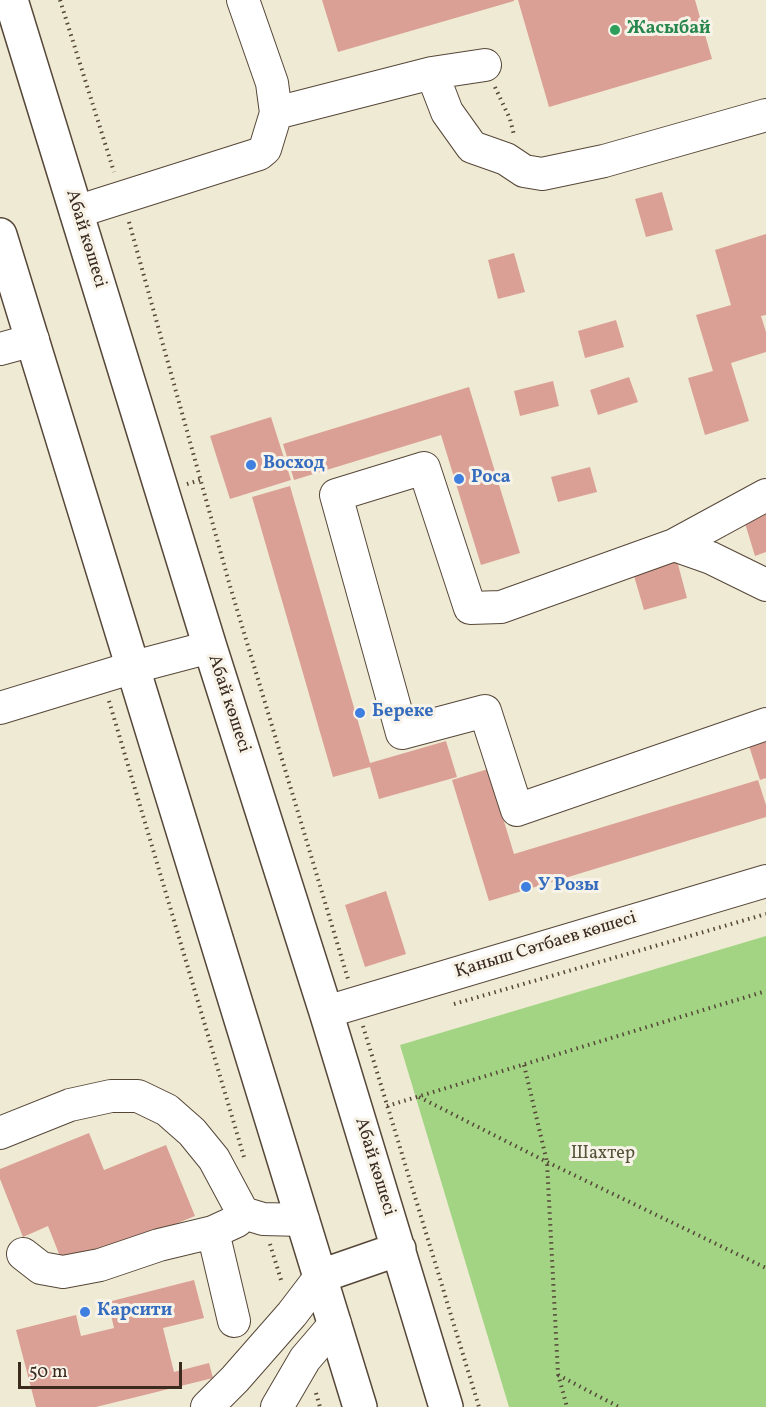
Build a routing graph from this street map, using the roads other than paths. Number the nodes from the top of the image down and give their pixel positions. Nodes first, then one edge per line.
1 (11, 0) edge
2 (243, 0) edge
3 (485, 65) road end
4 (432, 73) junction
5 (276, 113) junction
6 (766, 115) edge
7 (76, 212) junction
8 (0, 235) edge
9 (33, 340) junction
10 (0, 349) edge
11 (766, 495) edge
12 (674, 545) junction
13 (766, 585) edge
14 (210, 647) junction
15 (134, 667) junction
16 (0, 708) edge
17 (766, 724) edge
18 (766, 881) edge
19 (348, 1015) junction
20 (0, 1133) edge
21 (253, 1216) junction
22 (303, 1220) junction
23 (213, 1232) junction
24 (399, 1249) junction
25 (23, 1254) dead end
26 (321, 1276) junction
27 (234, 1321) dead end
28 (335, 1324) junction
29 (207, 1407) edge
30 (277, 1407) edge
31 (360, 1407) edge
32 (446, 1407) edge

1 - 7 main road, Абай көшесі
2 - 5 street
3 - 4 street
4 - 5 street
4 - 6 street
5 - 7 street
7 - 14 main road, Абай көшесі
8 - 9 main road
9 - 10 street
9 - 15 main road
11 - 12 street
12 - 13 street
12 - 17 street
14 - 15 street
14 - 19 main road, Абай көшесі
15 - 16 street
15 - 22 main road
18 - 19 street, Қаныш Сәтбаев көшесі
19 - 24 main road, Абай көшесі
20 - 21 street
21 - 22 street
21 - 23 street
22 - 26 main road
23 - 25 street
23 - 27 street
24 - 26 main road
24 - 32 main road, Абай көшесі
26 - 28 main road
26 - 29 street
28 - 30 street
28 - 31 main road

